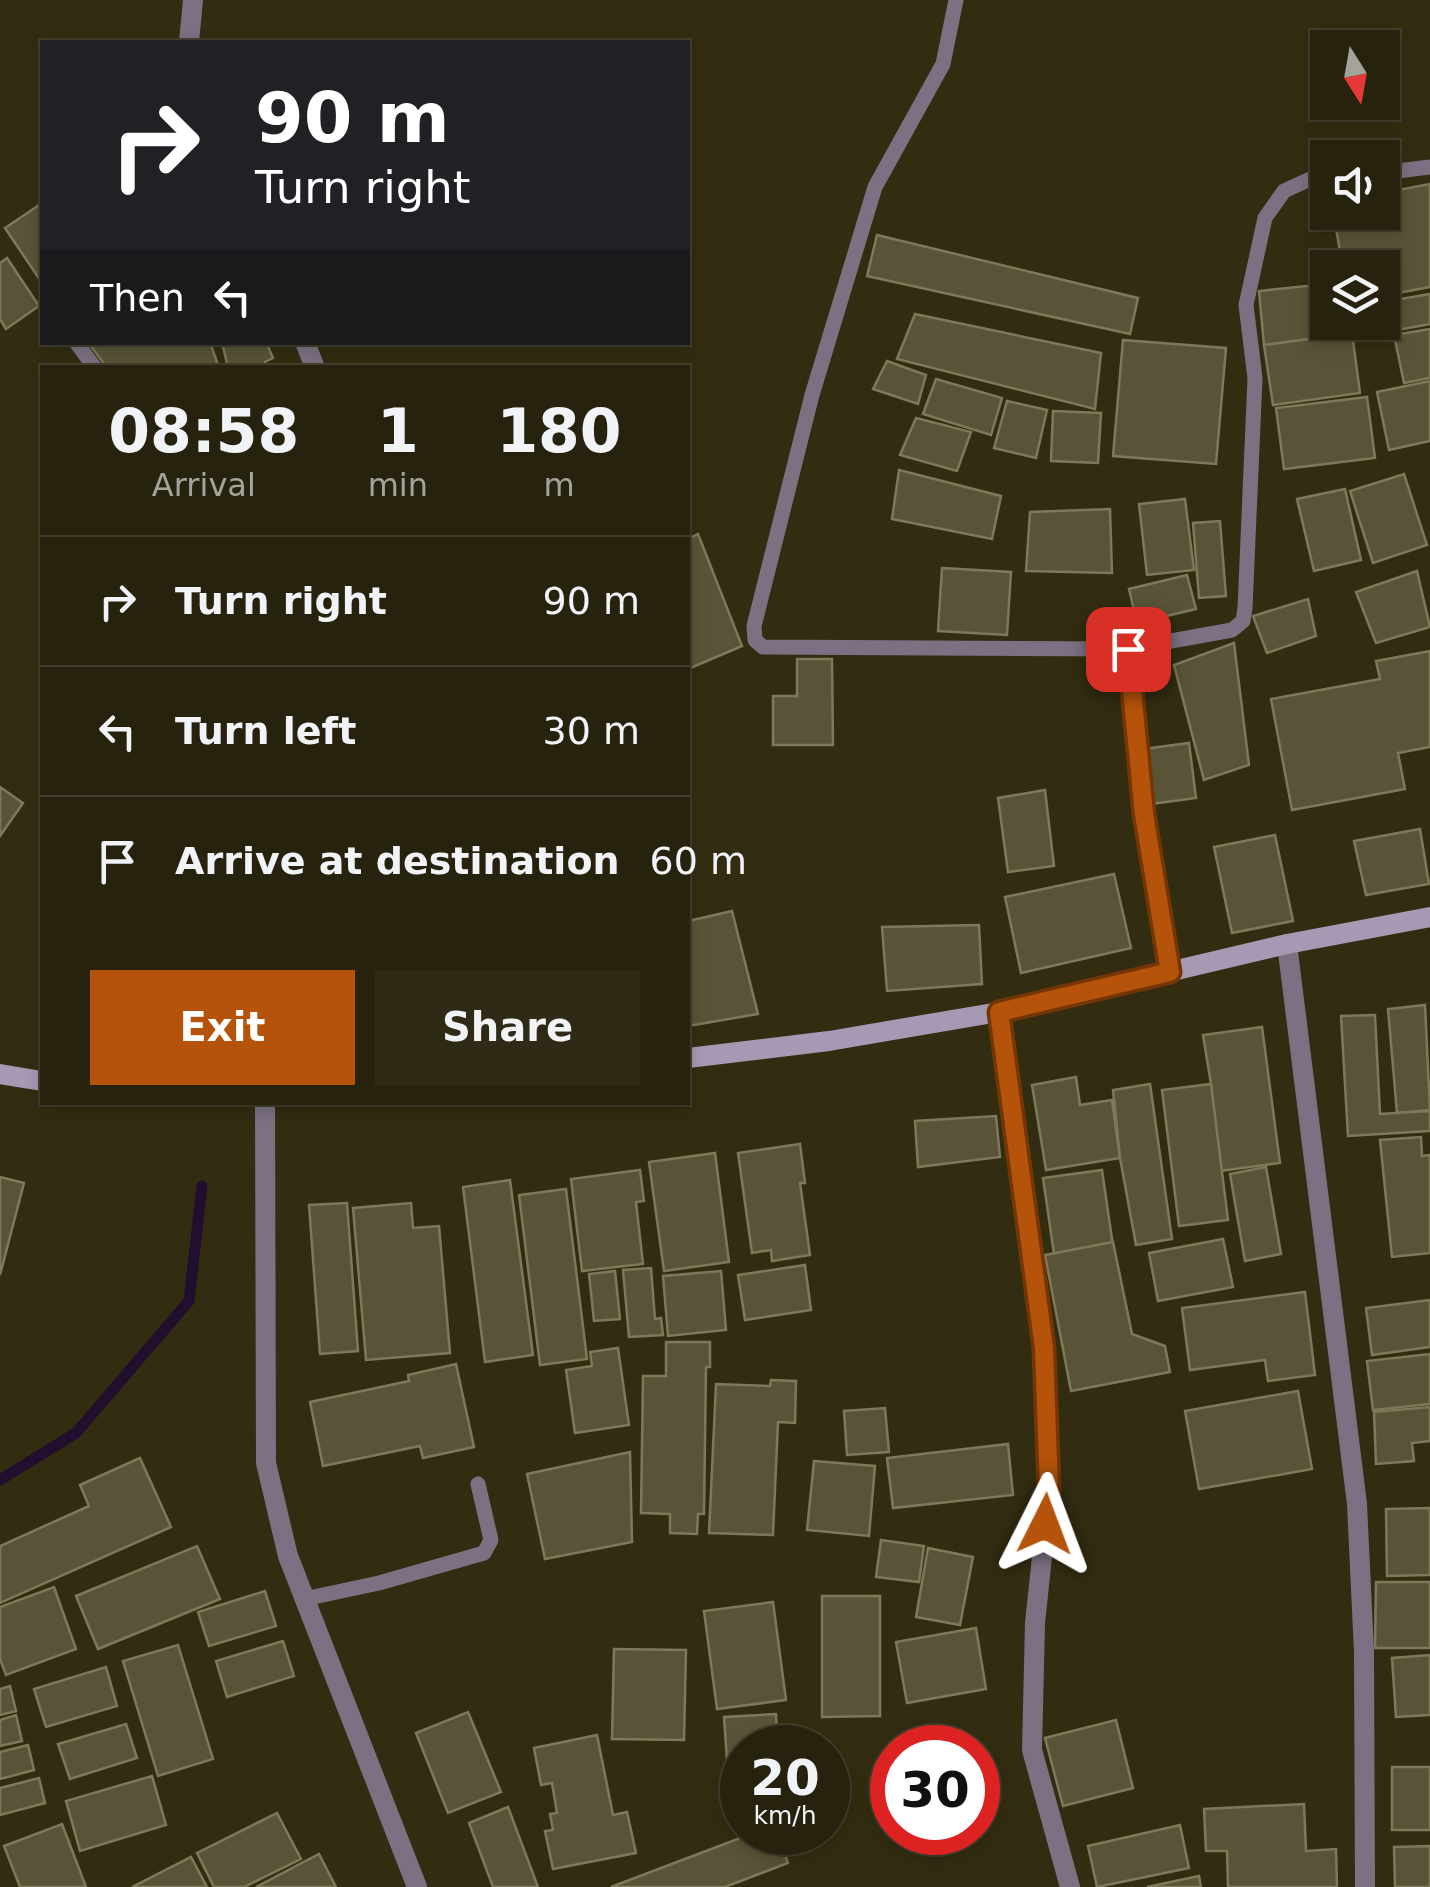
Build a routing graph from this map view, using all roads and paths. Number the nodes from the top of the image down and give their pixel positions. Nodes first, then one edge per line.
1 (194, 0) edge
2 (956, 0) edge
3 (188, 40) edge
4 (1430, 168) edge
5 (1400, 170) edge
6 (1310, 180) edge
7 (78, 345) edge
8 (94, 365) edge
9 (1128, 649) junction
10 (1430, 917) edge
11 (1287, 944) junction
12 (1170, 972) junction
13 (999, 1012) junction
14 (690, 1058) edge
15 (0, 1074) edge
16 (40, 1081) edge
17 (264, 1105) edge
18 (478, 1484) dead end
19 (304, 1599) junction
20 (417, 1887) edge
21 (1070, 1887) edge
22 (1365, 1887) edge

1 - 3 street
2 - 9 lane
4 - 5 lane
6 - 9 lane
7 - 8 lane
9 - 12 lane
10 - 11 main road
11 - 12 main road
11 - 22 street
12 - 13 main road
13 - 14 main road
13 - 21 street
15 - 16 main road
17 - 19 street
18 - 19 lane
19 - 20 street

